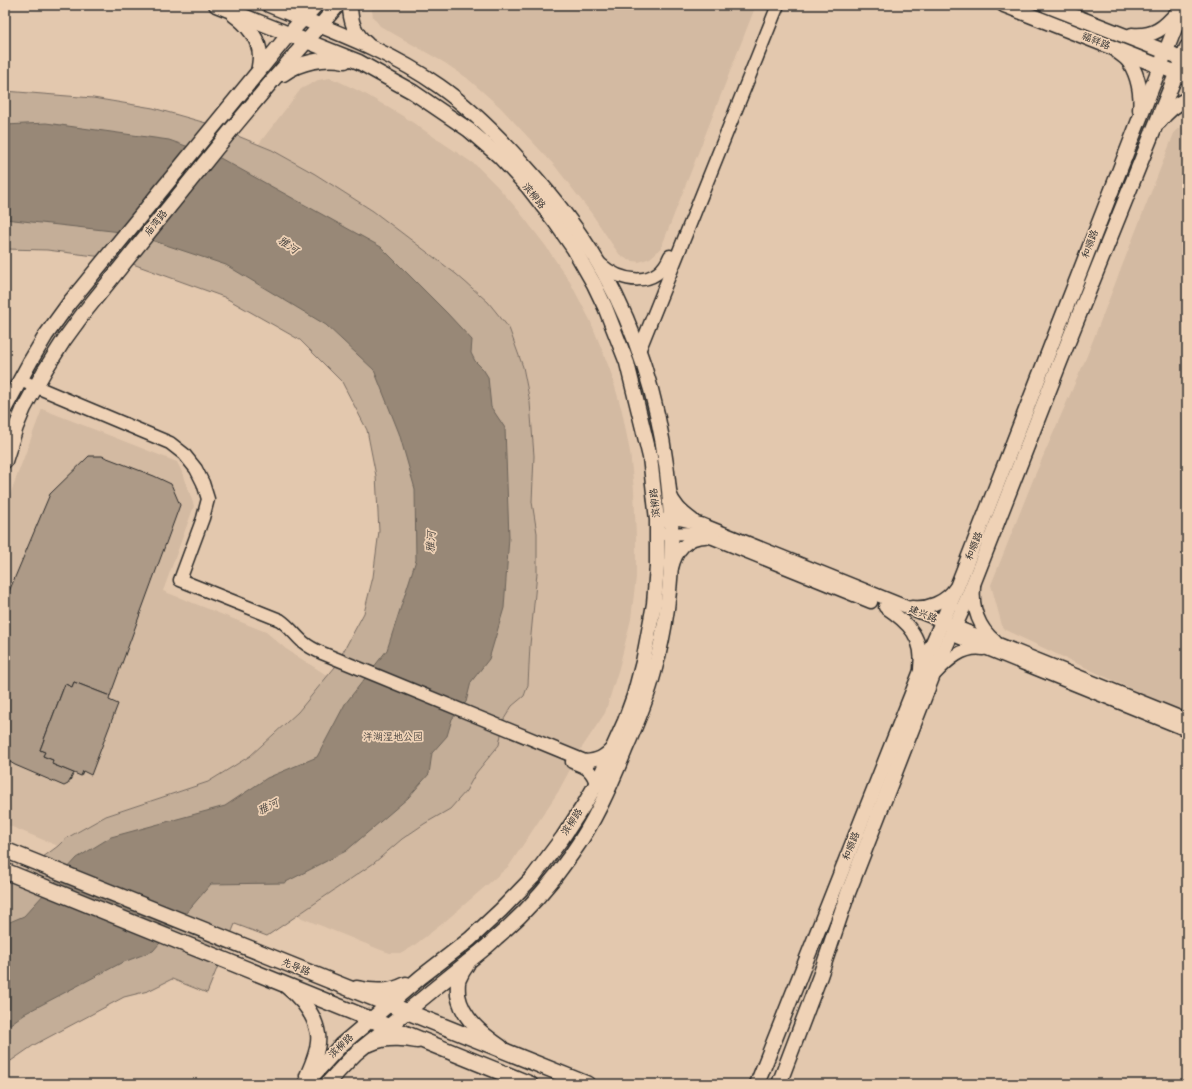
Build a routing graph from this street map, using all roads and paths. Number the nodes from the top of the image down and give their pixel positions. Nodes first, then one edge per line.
1 (269, 5) edge
2 (316, 5) edge
3 (338, 5) edge
4 (350, 5) edge
5 (772, 5) edge
6 (778, 5) edge
7 (1004, 5) edge
8 (1046, 5) edge
9 (1183, 5) edge
10 (222, 7) edge
11 (303, 19) junction
12 (320, 26) junction
13 (1116, 32) junction
14 (289, 34) junction
15 (307, 41) junction
16 (1105, 45) junction
17 (374, 48) junction
18 (1166, 51) junction
19 (1185, 55) edge
20 (364, 65) junction
21 (1160, 67) junction
22 (258, 72) junction
23 (1182, 75) edge
24 (272, 81) junction
25 (1187, 99) edge
26 (1138, 122) junction
27 (1154, 129) junction
28 (596, 260) junction
29 (639, 351) junction
30 (19, 382) junction
31 (34, 389) junction
32 (5, 408) edge
33 (5, 461) edge
34 (669, 491) junction
35 (671, 519) junction
36 (657, 520) junction
37 (701, 524) junction
38 (664, 534) junction
39 (710, 537) junction
40 (976, 576) junction
41 (669, 577) junction
42 (961, 578) junction
43 (898, 604) junction
44 (885, 607) junction
45 (946, 628) junction
46 (1008, 648) junction
47 (988, 649) junction
48 (927, 675) junction
49 (1187, 720) edge
50 (1187, 730) edge
51 (614, 747) junction
52 (584, 764) junction
53 (596, 784) junction
54 (10, 852) edge
55 (6, 871) edge
56 (472, 958) junction
57 (421, 977) junction
58 (280, 983) junction
59 (335, 983) junction
60 (388, 1004) junction
61 (407, 1012) junction
62 (371, 1019) junction
63 (389, 1026) junction
64 (433, 1044) junction
65 (355, 1054) junction
66 (511, 1054) junction
67 (304, 1084) edge
68 (327, 1084) edge
69 (530, 1084) edge
70 (587, 1084) edge
71 (757, 1084) edge
72 (779, 1084) edge

1 - 11 main road, 滨柳路
2 - 11 main road, 庙湾路
3 - 12 main road, 庙湾路
4 - 17 main road
5 - 28 street
6 - 29 street
7 - 16 main road, 福祥路
8 - 13 main road, 福祥路
9 - 13 main road
9 - 18 main road, 和顺路
10 - 14 main road, 滨柳路
10 - 22 main road
11 - 12 main road, 滨柳路
11 - 14 main road, 庙湾路
12 - 15 main road, 庙湾路
12 - 17 main road, 滨柳路
13 - 18 main road, 福祥路
14 - 15 main road, 滨柳路
14 - 22 main road, 庙湾路
15 - 20 main road, 滨柳路
15 - 24 main road, 庙湾路
16 - 21 main road, 福祥路
16 - 26 main road
17 - 28 main road, 滨柳路
18 - 19 main road, 福祥路
18 - 21 main road, 和顺路
19 - 23 main road, 和顺路
20 - 24 main road
20 - 36 main road, 滨柳路
21 - 23 main road, 福祥路
21 - 26 main road, 和顺路
22 - 30 main road, 庙湾路, bridge
23 - 27 main road, 和顺路
24 - 31 main road, 庙湾路, bridge
25 - 27 main road
26 - 42 main road, 和顺路
27 - 40 main road, 和顺路
28 - 29 main road, 滨柳路
29 - 34 main road, 滨柳路
30 - 31 street
30 - 32 main road, 庙湾路
31 - 33 main road, 庙湾路
31 - 52 street
34 - 35 main road, 滨柳路
34 - 37 street
35 - 36 street, 建兴路
35 - 37 street, 建兴路
35 - 38 main road, 滨柳路
36 - 38 main road, 滨柳路
37 - 43 street, 建兴路
38 - 39 street
38 - 41 main road, 滨柳路
38 - 51 main road, 滨柳路
39 - 41 street
39 - 44 street
40 - 45 main road, 和顺路
40 - 46 street
41 - 56 main road, 滨柳路
42 - 43 street
42 - 45 main road, 和顺路
43 - 45 street, 建兴路
44 - 45 street
44 - 48 street
45 - 46 street, 建兴路
45 - 47 street
45 - 48 main road, 和顺路
46 - 49 street, 建兴路
47 - 48 street
47 - 50 street
48 - 71 main road, 和顺路
48 - 72 main road, 和顺路
51 - 52 street
51 - 53 main road, 滨柳路
52 - 53 street
53 - 57 main road, 滨柳路
54 - 59 main road, 先导路
55 - 58 main road, 先导路
56 - 61 main road, 滨柳路
56 - 66 main road
57 - 59 main road
57 - 60 main road, 滨柳路
58 - 62 main road, 先导路
58 - 67 main road
59 - 60 main road, 先导路
60 - 61 main road, 先导路
60 - 62 main road, 滨柳路
61 - 63 main road, 滨柳路
61 - 66 main road, 先导路
62 - 63 main road, 先导路
62 - 67 main road, 滨柳路
63 - 64 main road, 先导路
63 - 65 main road, 滨柳路
64 - 65 main road
64 - 69 main road, 先导路
65 - 68 main road, 滨柳路
66 - 70 main road, 先导路

